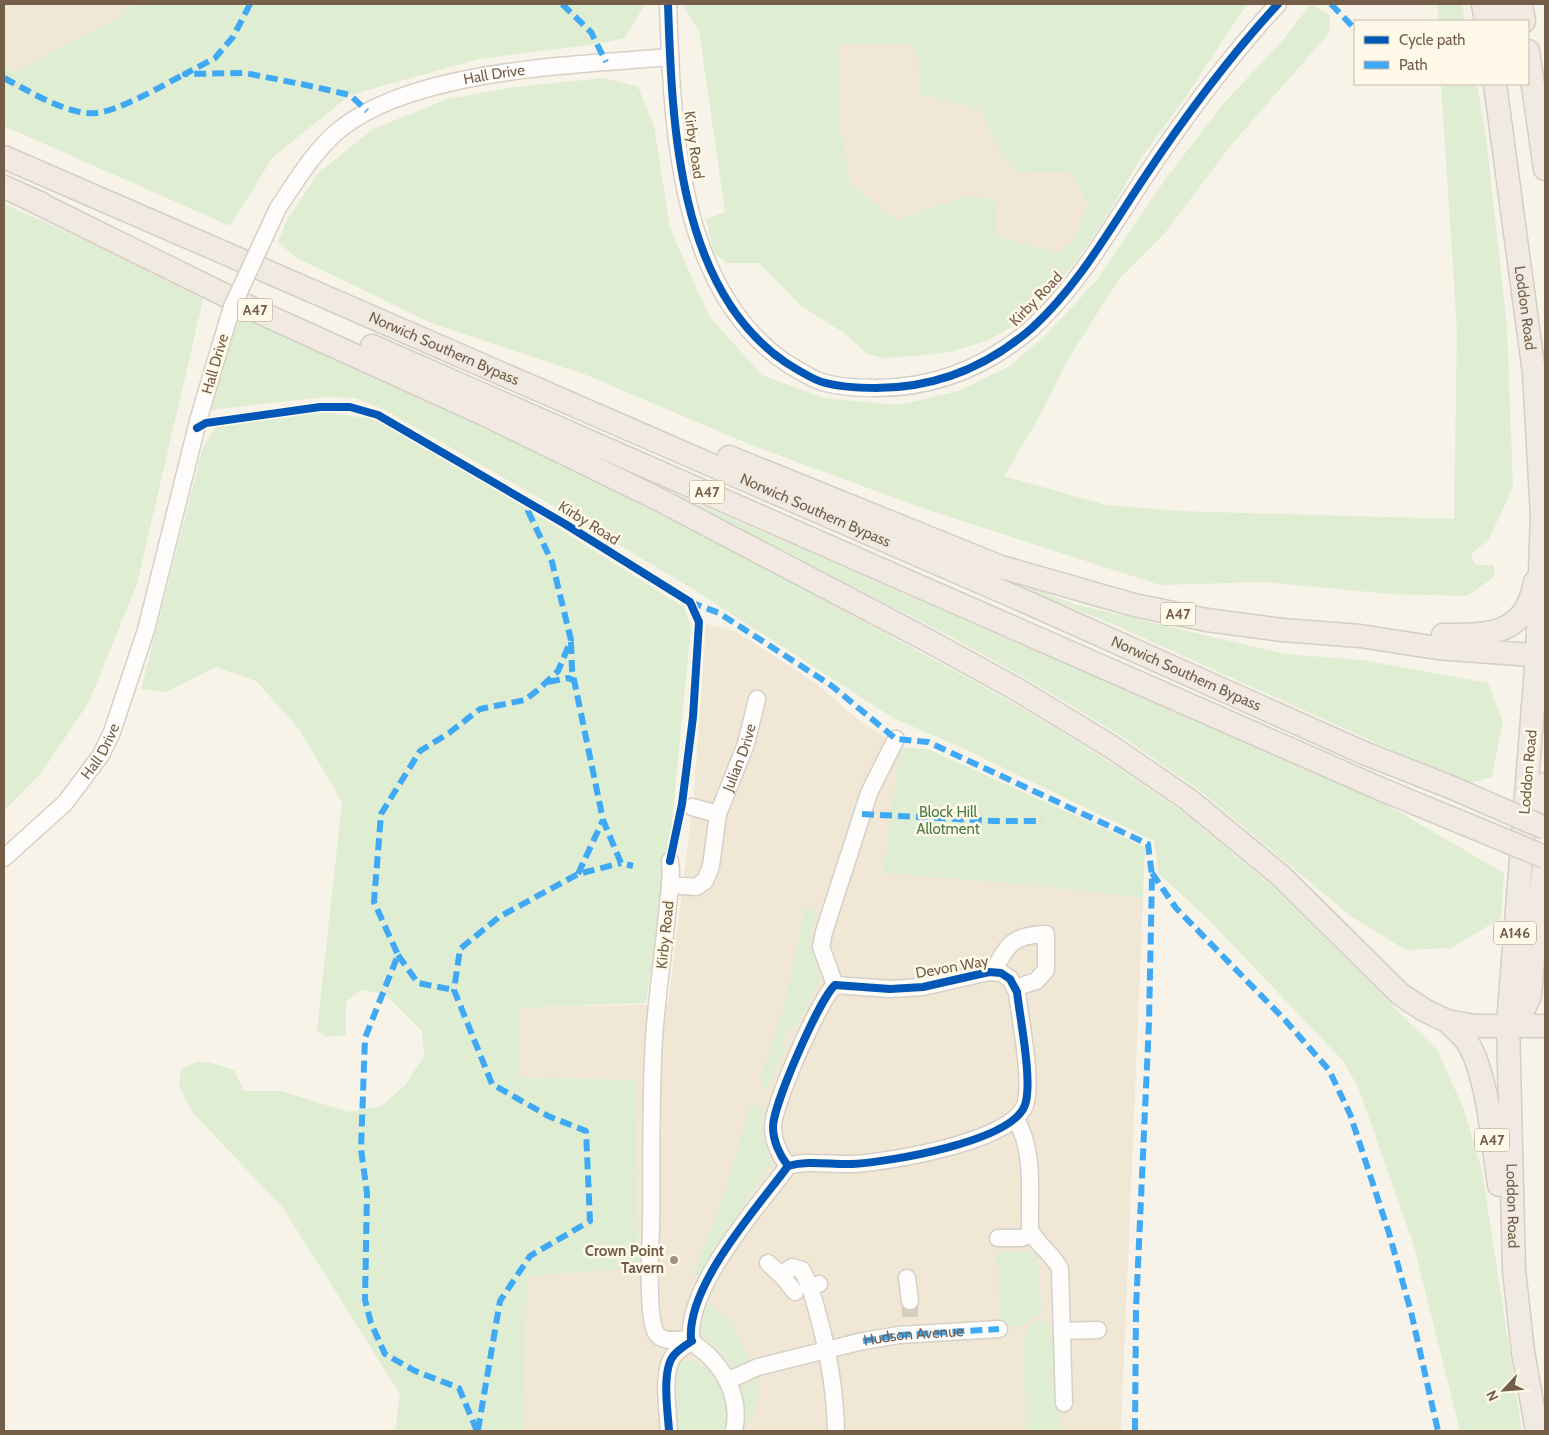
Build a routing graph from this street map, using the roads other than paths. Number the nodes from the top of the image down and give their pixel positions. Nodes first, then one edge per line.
1 (668, 4) edge
2 (1278, 4) edge
3 (1521, 4) edge
4 (1487, 8) edge
5 (1501, 20) edge
6 (1524, 20) edge
7 (670, 57) junction
8 (1529, 58) edge
9 (1495, 85) edge
10 (1505, 85) edge
11 (1505, 147) junction
12 (4, 156) edge
13 (1545, 169) edge
14 (4, 187) edge
15 (28, 198) junction
16 (414, 336) junction
17 (1542, 516) junction
18 (1360, 636) junction
19 (1541, 656) edge
20 (757, 699) dead end
21 (896, 739) dead end
22 (1545, 784) edge
23 (692, 807) dead end
24 (718, 814) junction
25 (1545, 828) edge
26 (1521, 841) junction
27 (1545, 857) edge
28 (4, 858) edge
29 (670, 861) dead end
30 (670, 885) junction
31 (993, 972) junction
32 (835, 985) junction
33 (1015, 988) junction
34 (1447, 1021) junction
35 (1508, 1024) junction
36 (1545, 1026) edge
37 (1016, 1119) junction
38 (788, 1166) junction
39 (1032, 1234) junction
40 (998, 1238) dead end
41 (768, 1263) dead end
42 (1514, 1270) junction
43 (907, 1278) dead end
44 (910, 1301) tunnel mouth
45 (999, 1329) dead end
46 (1098, 1330) dead end
47 (1062, 1331) junction
48 (692, 1340) junction
49 (828, 1349) junction
50 (729, 1380) junction
51 (1064, 1403) dead end
52 (669, 1431) edge
53 (734, 1431) edge
54 (836, 1431) edge
55 (1537, 1431) edge

1 - 7 street, Kirby Road
2 - 7 street, Kirby Road
3 - 6 highway
4 - 5 highway
7 - 28 street, Hall Drive, bridge
8 - 13 highway
9 - 11 highway, Loddon Road / A146
10 - 11 highway, A146
11 - 17 highway, Loddon Road / A146
12 - 16 highway, Norwich Southern Bypass / A47
14 - 15 highway, Norwich Southern Bypass / A47
15 - 27 highway, Norwich Southern Bypass / A47, bridge
15 - 34 highway, A47
16 - 18 highway, A47
16 - 25 highway, Norwich Southern Bypass / A47, bridge
17 - 18 highway, A47
17 - 19 highway, Loddon Road / A146
18 - 19 highway, A47
19 - 26 highway, Loddon Road / A146
20 - 24 street, Julian Drive
21 - 32 street
22 - 26 highway
23 - 24 street
24 - 30 street, Julian Drive
26 - 35 highway, Loddon Road / A146
27 - 35 highway, A47
29 - 30 street, Kirby Road
30 - 48 street, Kirby Road
31 - 32 street, Devon Way
31 - 33 street, Devon Way
31 - 33 street
32 - 38 street
33 - 37 street
34 - 35 highway, A47
34 - 42 highway, A47
35 - 36 highway, A47
35 - 42 highway, Loddon Road / A146
37 - 38 street
37 - 39 street
38 - 48 street
39 - 40 street
39 - 47 street
41 - 49 street
42 - 55 highway, Loddon Road / A146
43 - 44 street
45 - 49 street, Hudson Avenue
46 - 47 street
47 - 51 street
48 - 50 street
48 - 52 street
49 - 50 street, Hudson Avenue
49 - 54 street
50 - 53 street

